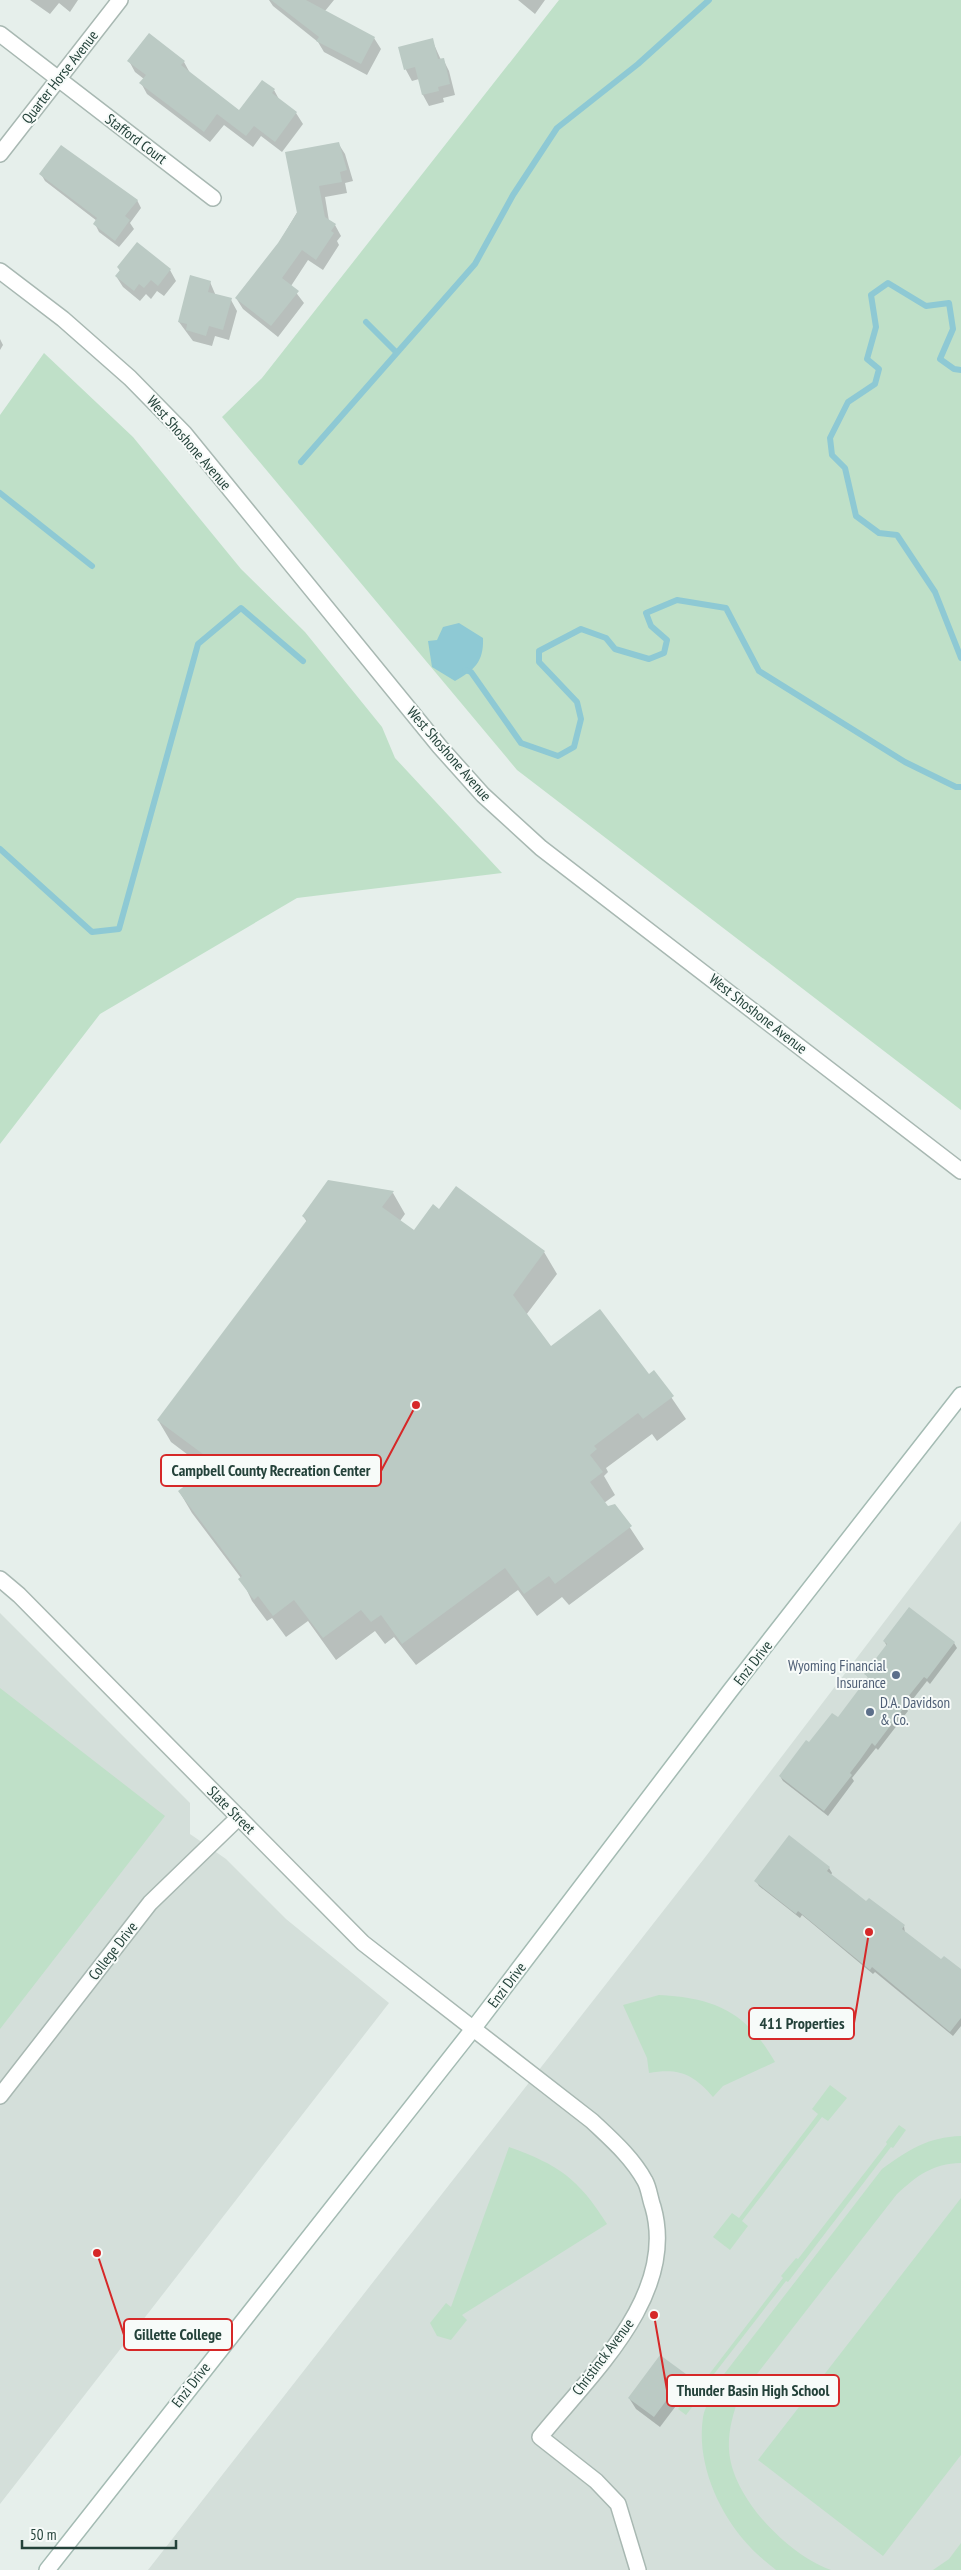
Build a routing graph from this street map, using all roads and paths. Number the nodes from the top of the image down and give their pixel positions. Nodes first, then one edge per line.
1 (120, 0) edge
2 (0, 34) edge
3 (59, 79) junction
4 (0, 154) edge
5 (213, 198) dead end
6 (0, 271) edge
7 (961, 1171) edge
8 (961, 1395) edge
9 (0, 1579) edge
10 (239, 1817) junction
11 (473, 2029) junction
12 (0, 2096) edge
13 (48, 2570) edge
14 (638, 2570) edge

1 - 3 street, Quarter Horse Avenue
2 - 3 street, Stafford Court
3 - 4 street, Quarter Horse Avenue
3 - 5 street, Stafford Court
6 - 7 street, West Shoshone Avenue
8 - 11 street, Enzi Drive
9 - 10 street, Slate Street
10 - 11 street, Slate Street
10 - 12 street, College Drive
11 - 13 street, Enzi Drive
11 - 14 street, Christinck Avenue

